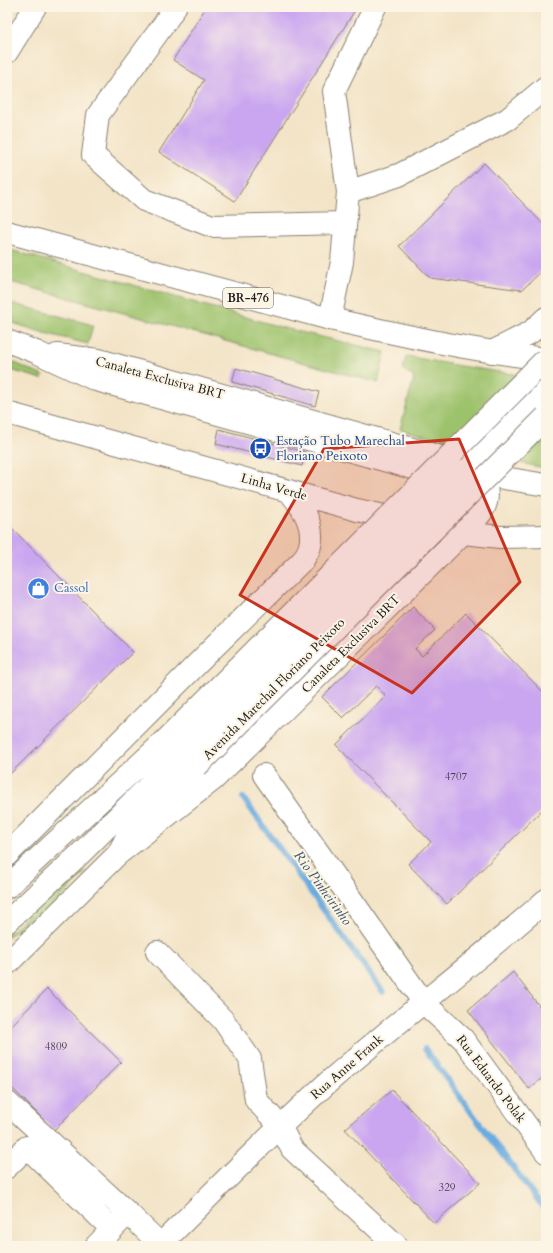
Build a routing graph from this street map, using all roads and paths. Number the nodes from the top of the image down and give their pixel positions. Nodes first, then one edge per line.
1 (35, 7) edge
2 (174, 7) edge
3 (375, 7) edge
4 (7, 52) edge
5 (546, 87) edge
6 (348, 192) junction
7 (345, 223) junction
8 (7, 232) edge
9 (546, 318) edge
10 (330, 319) junction
11 (7, 341) edge
12 (492, 352) junction
13 (546, 359) edge
14 (546, 388) edge
15 (7, 413) edge
16 (546, 417) edge
17 (472, 472) junction
18 (546, 485) edge
19 (289, 491) junction
20 (463, 533) junction
21 (546, 536) edge
22 (190, 759) junction
23 (264, 775) dead end
24 (121, 782) junction
25 (186, 800) junction
26 (59, 803) junction
27 (132, 827) junction
28 (82, 852) junction
29 (118, 854) junction
30 (7, 855) edge
31 (7, 887) edge
32 (546, 900) edge
33 (7, 922) edge
34 (49, 923) junction
35 (7, 944) edge
36 (157, 952) dead end
37 (7, 964) edge
38 (424, 1003) junction
39 (7, 1102) edge
40 (280, 1126) junction
41 (546, 1152) edge
42 (7, 1167) edge
43 (128, 1213) junction
44 (112, 1229) junction
45 (160, 1245) edge
46 (96, 1246) edge
47 (397, 1246) edge

1 - 4 main road
2 - 7 main road
3 - 6 main road
5 - 6 main road
6 - 7 main road
7 - 10 main road
8 - 10 main road, BR-476
9 - 12 main road
10 - 12 main road, BR-476
11 - 17 main road, Canaleta Exclusiva BRT
12 - 13 main road, BR-476
13 - 24 main road, bridge
14 - 17 main road, Canaleta Exclusiva BRT
15 - 19 main road, Linha Verde
16 - 22 main road, Avenida Marechal Floriano Peixoto, bridge
17 - 18 main road, Canaleta Exclusiva BRT
17 - 20 main road, Canaleta Exclusiva BRT
17 - 22 main road, Canaleta Exclusiva BRT, bridge
19 - 20 main road, Linha Verde
19 - 26 main road
20 - 21 main road, Linha Verde
20 - 25 main road, Canaleta Exclusiva BRT
22 - 27 main road, Avenida Marechal Floriano Peixoto
22 - 28 main road, Canaleta Exclusiva BRT
23 - 38 main road, Rua Eduardo Polak
24 - 26 main road
24 - 31 main road
25 - 27 main road, Canaleta Exclusiva BRT
25 - 29 main road, Canaleta Exclusiva BRT
26 - 30 main road
27 - 28 main road, Canaleta Exclusiva BRT
27 - 29 main road, Avenida Marechal Floriano Peixoto
28 - 33 main road, Canaleta Exclusiva BRT
29 - 34 main road, Avenida Marechal Floriano Peixoto
32 - 38 main road, Rua Anne Frank
34 - 35 main road
34 - 37 main road, Avenida Marechal Floriano Peixoto
36 - 40 main road
38 - 40 main road, Rua Anne Frank
38 - 41 main road, Rua Eduardo Polak
39 - 43 main road
40 - 45 main road, Rua Anne Frank
40 - 47 main road
42 - 44 main road
43 - 44 main road
43 - 45 main road
44 - 46 main road

